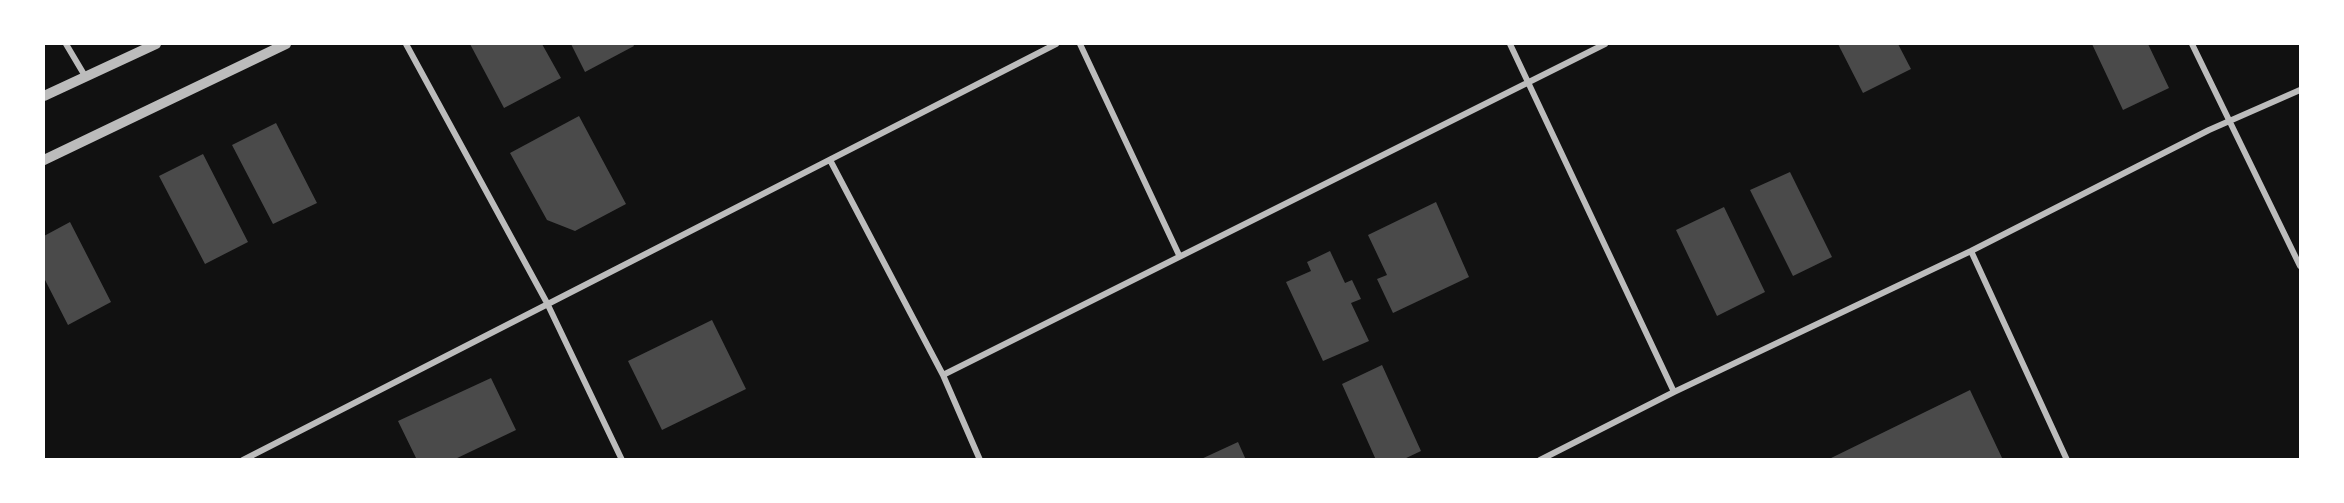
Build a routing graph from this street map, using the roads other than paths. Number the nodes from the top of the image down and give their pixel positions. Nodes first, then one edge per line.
1 (66, 44) edge
2 (156, 44) edge
3 (286, 44) edge
4 (406, 44) edge
5 (1056, 44) edge
6 (1080, 44) edge
7 (1510, 44) edge
8 (1605, 44) edge
9 (2192, 44) edge
10 (85, 76) junction
11 (1529, 82) junction
12 (2301, 90) edge
13 (44, 96) edge
14 (2228, 121) junction
15 (44, 160) edge
16 (830, 160) junction
17 (1971, 251) junction
18 (1179, 255) junction
19 (2301, 266) edge
20 (547, 303) junction
21 (943, 375) junction
22 (1674, 392) junction
23 (243, 459) edge
24 (622, 459) edge
25 (980, 459) edge
26 (1540, 459) edge
27 (2067, 459) edge

1 - 10 street
2 - 10 street
3 - 15 street
4 - 20 street
5 - 16 street
6 - 18 street
7 - 11 street
8 - 11 street
9 - 14 street
10 - 13 street
11 - 18 street
11 - 22 street
12 - 14 street
14 - 17 street
14 - 19 street
16 - 20 street
16 - 21 street
17 - 22 street
17 - 27 street
18 - 21 street
20 - 23 street
20 - 24 street
21 - 25 street
22 - 26 street

